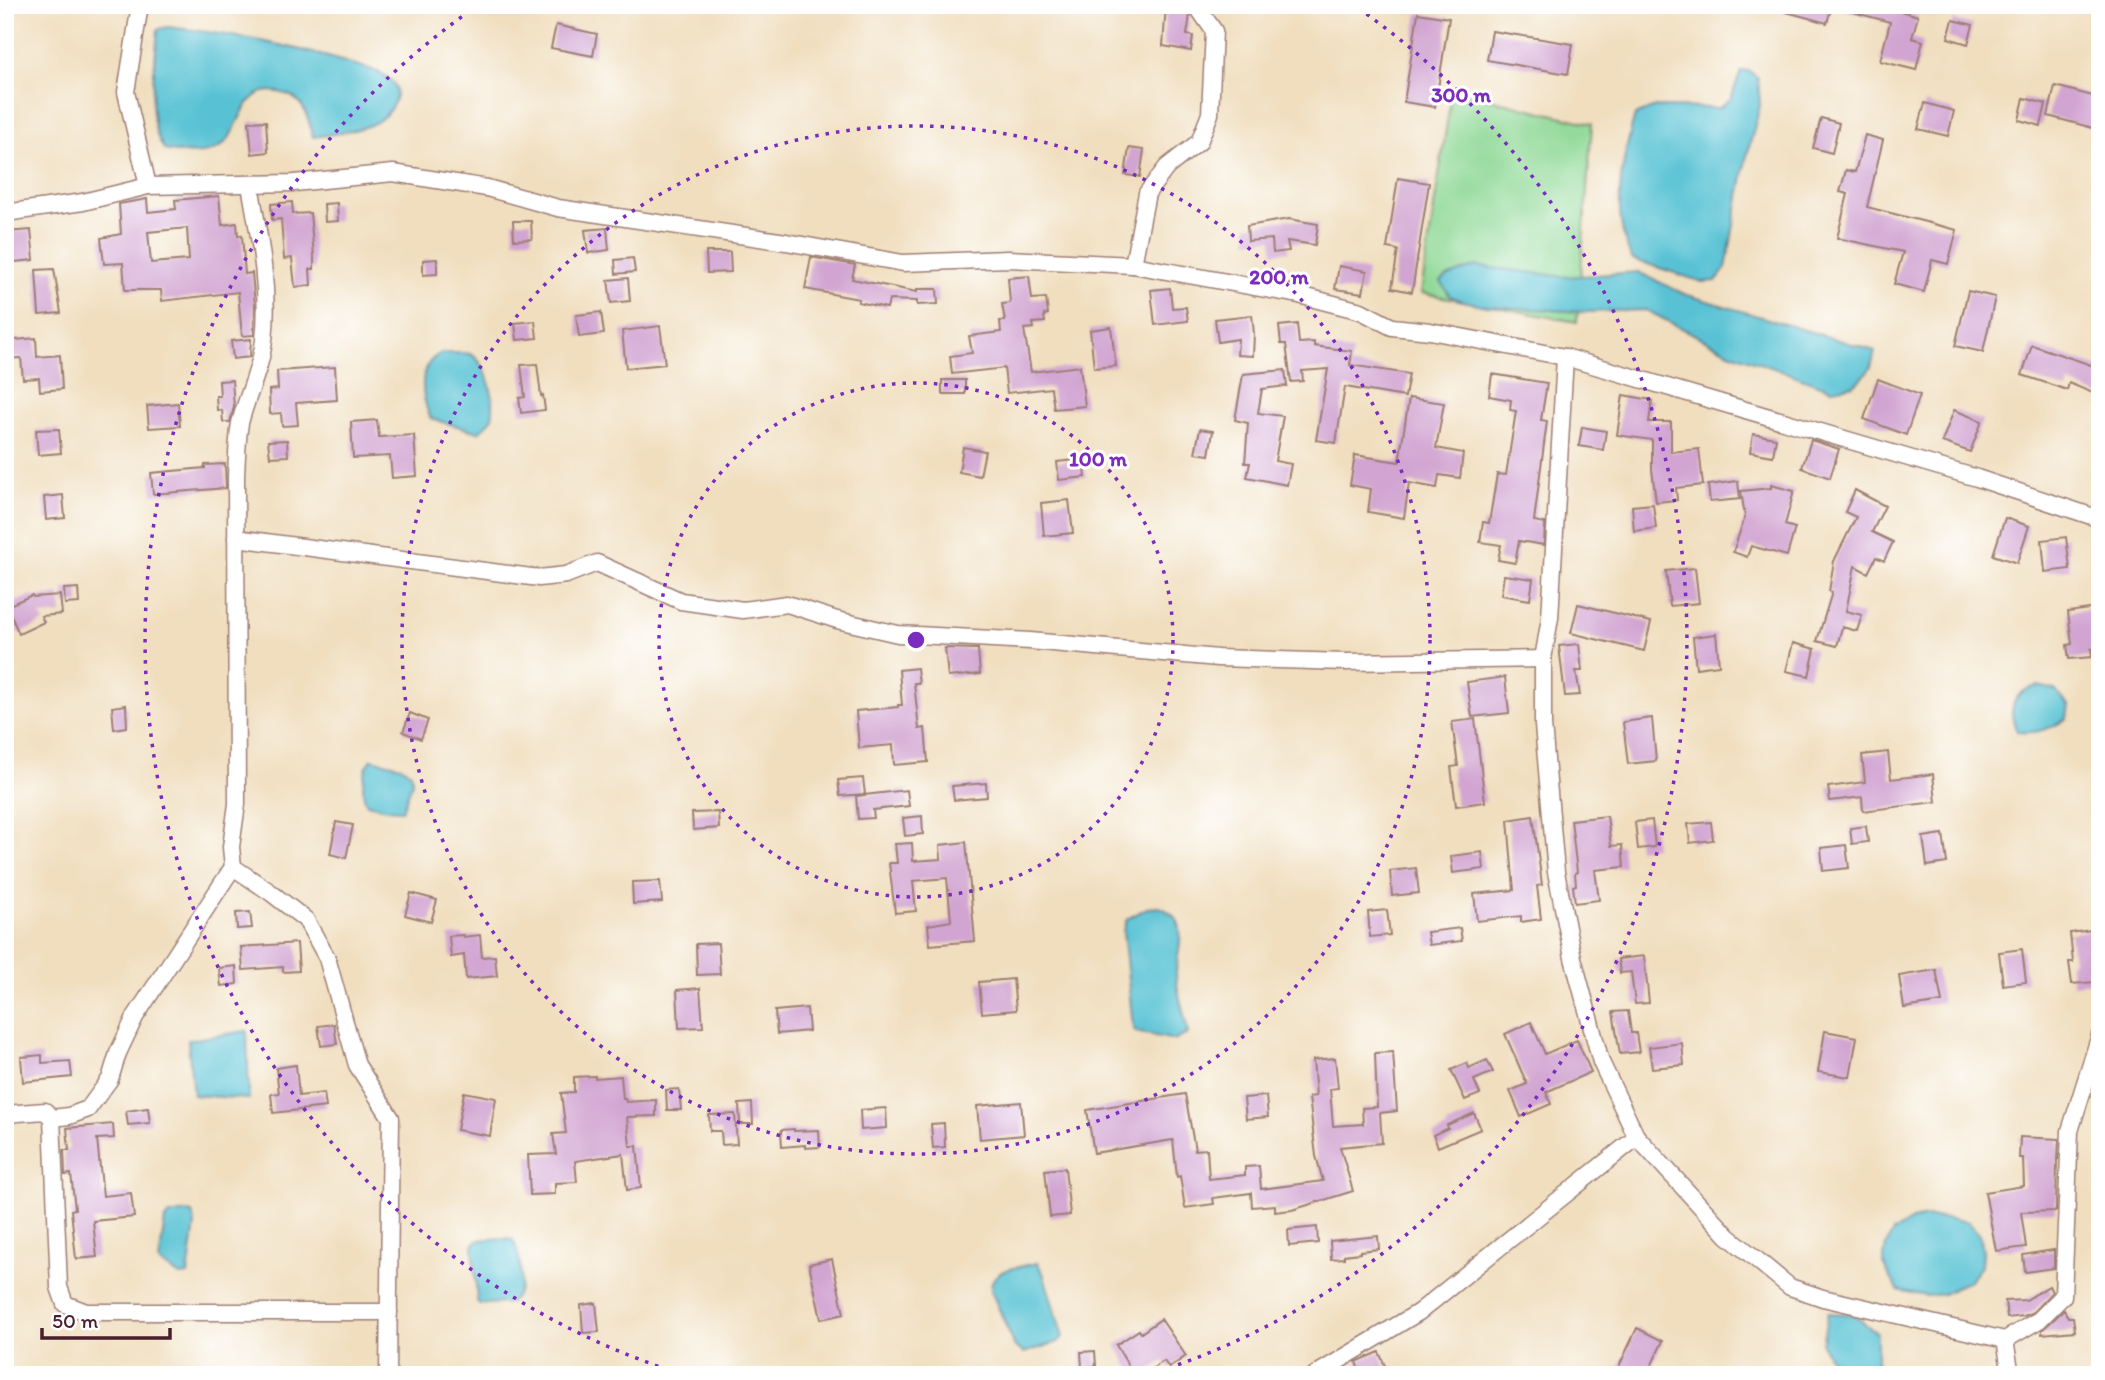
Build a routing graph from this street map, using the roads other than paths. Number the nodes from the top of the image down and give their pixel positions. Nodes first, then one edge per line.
1 (140, 5) edge
2 (1196, 5) edge
3 (148, 186) junction
4 (250, 186) junction
5 (5, 213) edge
6 (1133, 265) junction
7 (1565, 357) junction
8 (2100, 519) edge
9 (236, 538) junction
10 (1543, 659) junction
11 (233, 867) junction
12 (2100, 1035) edge
13 (5, 1114) edge
14 (52, 1118) junction
15 (1637, 1137) junction
16 (389, 1312) junction
17 (2006, 1340) junction
18 (388, 1375) edge
19 (1315, 1375) edge
20 (2011, 1375) edge

1 - 3 street
2 - 6 street
3 - 4 street
3 - 5 street
4 - 6 street
4 - 9 street
6 - 7 street
7 - 8 street
7 - 10 street
9 - 10 street
9 - 11 street
10 - 15 street
11 - 14 street
11 - 16 street
12 - 17 street
13 - 14 street
14 - 16 street
15 - 17 street
15 - 19 street
16 - 18 street
17 - 20 street

